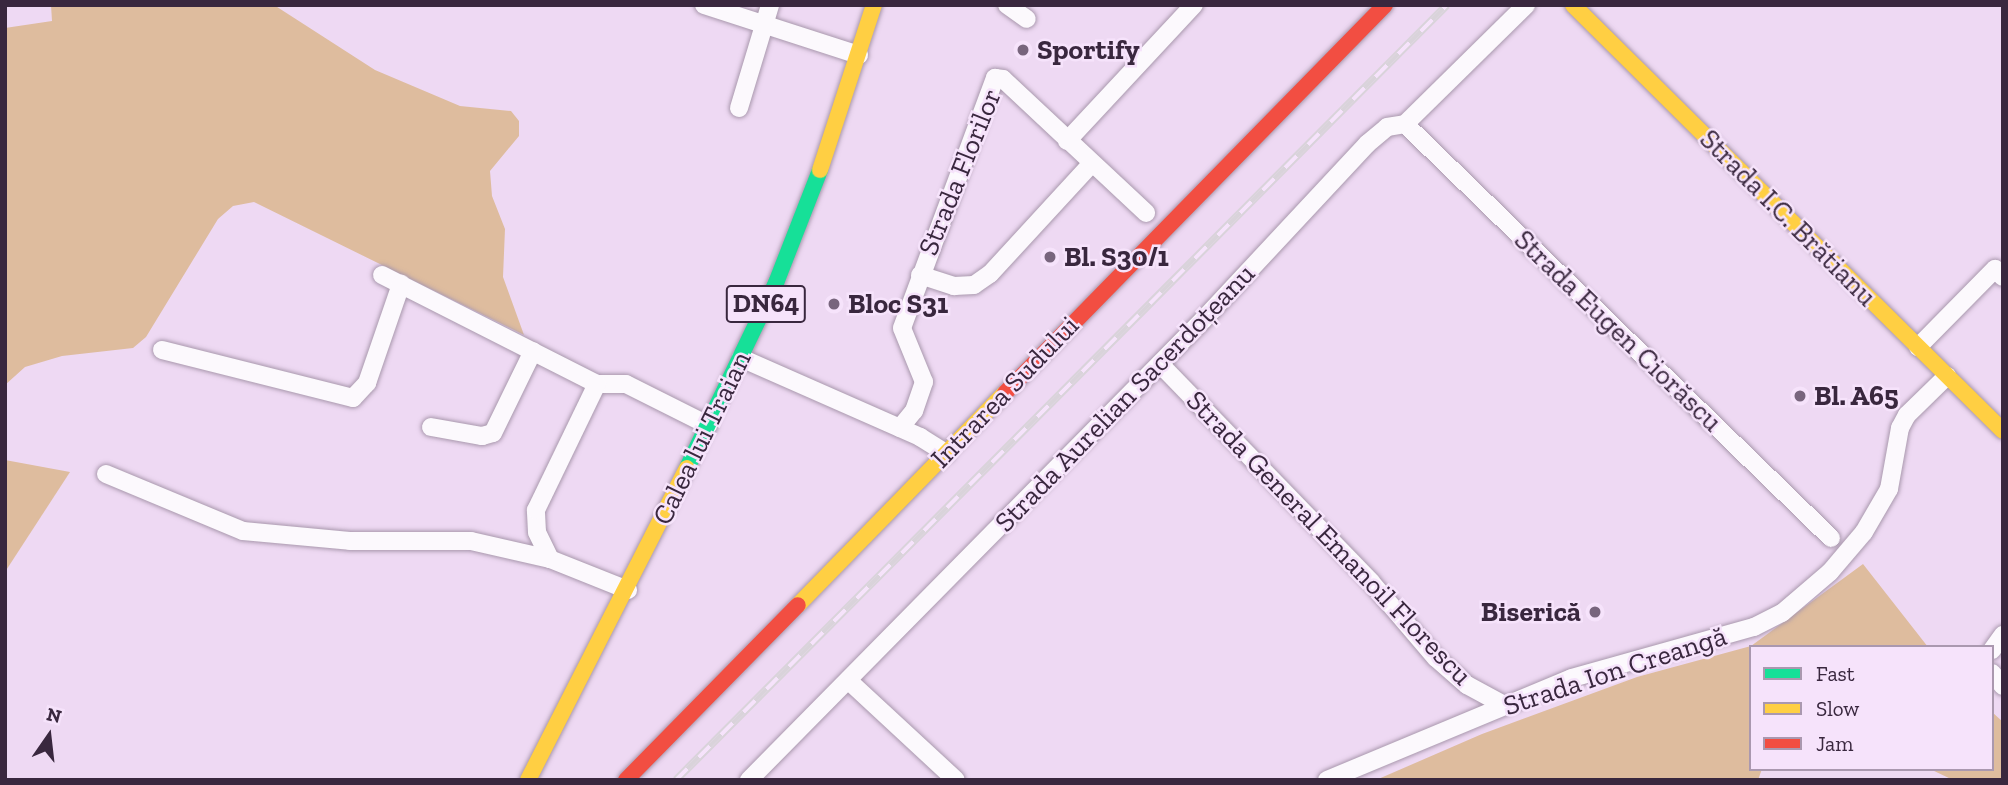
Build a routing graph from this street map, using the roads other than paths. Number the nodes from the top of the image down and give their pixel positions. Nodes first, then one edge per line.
1 (704, 5) edge
2 (770, 5) edge
3 (874, 5) edge
4 (1007, 5) edge
5 (1194, 5) edge
6 (1385, 5) edge
7 (1526, 5) edge
8 (1573, 5) edge
9 (1027, 19) dead end
10 (764, 25) junction
11 (859, 55) junction
12 (739, 108) dead end
13 (1405, 124) junction
14 (1067, 141) junction
15 (1091, 164) junction
16 (1146, 213) dead end
17 (382, 275) dead end
18 (920, 275) junction
19 (2003, 277) edge
20 (401, 284) junction
21 (1918, 347) junction
22 (162, 350) dead end
23 (533, 351) junction
24 (741, 358) junction
25 (1160, 364) junction
26 (1947, 376) junction
27 (597, 384) junction
28 (708, 425) junction
29 (430, 427) dead end
30 (900, 428) junction
31 (2003, 431) edge
32 (946, 453) junction
33 (106, 474) dead end
34 (1831, 538) dead end
35 (550, 559) junction
36 (628, 590) junction
37 (850, 682) junction
38 (1504, 705) junction
39 (528, 780) edge
40 (626, 780) edge
41 (749, 780) edge
42 (956, 780) edge
43 (1327, 780) edge

1 - 10 street
2 - 10 street
3 - 11 street, Calea lui Traian / DN64
4 - 9 street
5 - 14 street
6 - 32 street, Intrarea Sudului
7 - 13 street
8 - 21 street, Strada I.C. Brătianu
10 - 11 street
10 - 12 street
11 - 24 street, Calea lui Traian / DN64
13 - 25 street, Strada Aurelian Sacerdoțeanu
13 - 34 street, Strada Eugen Ciorăscu
14 - 15 street, Strada Florilor
14 - 18 street, Strada Florilor
15 - 16 street, Strada Florilor
15 - 18 street, Strada Florilor
17 - 20 street
18 - 30 street, Strada Florilor
19 - 21 street
20 - 22 street
20 - 23 street
21 - 26 street, Strada I.C. Brătianu
23 - 27 street
23 - 29 street
24 - 28 street, Calea lui Traian / DN64
24 - 30 street
25 - 37 street, Strada Aurelian Sacerdoțeanu
25 - 38 street, Strada General Emanoil Florescu
26 - 31 street, Strada I.C. Brătianu
26 - 38 street, Strada Ion Creangă
27 - 28 street
27 - 35 street
28 - 36 street, Calea lui Traian / DN64
30 - 32 street
32 - 40 street, Intrarea Sudului
33 - 35 street
35 - 36 street
36 - 39 street, Calea lui Traian / DN64
37 - 41 street, Strada Aurelian Sacerdoțeanu
37 - 42 street
38 - 43 street, Strada Ion Creangă

